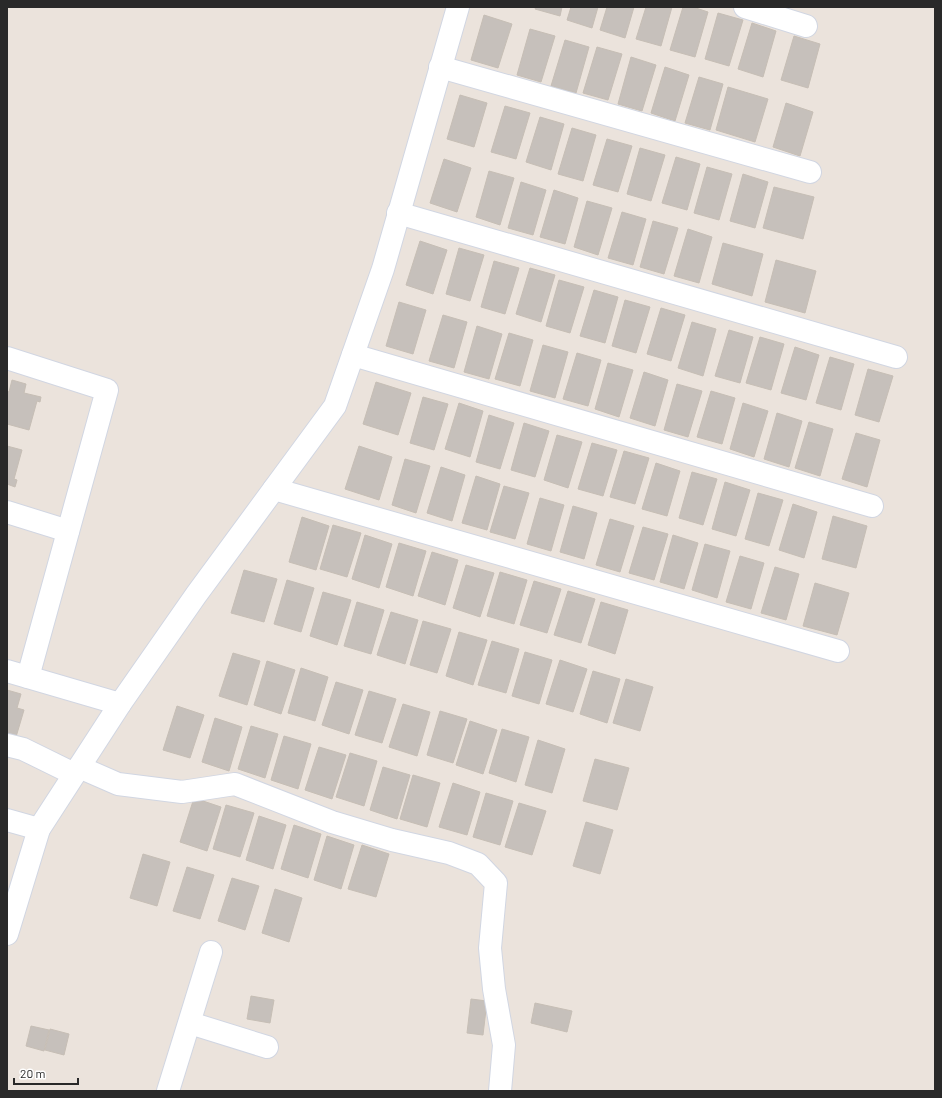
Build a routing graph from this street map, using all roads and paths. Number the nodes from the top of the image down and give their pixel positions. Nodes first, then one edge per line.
1 (458, 7) edge
2 (745, 7) edge
3 (806, 26) dead end
4 (440, 67) junction
5 (810, 172) dead end
6 (398, 214) junction
7 (353, 355) junction
8 (896, 357) dead end
9 (7, 358) edge
10 (274, 489) junction
11 (872, 506) dead end
12 (7, 512) edge
13 (68, 531) junction
14 (838, 651) dead end
15 (7, 671) edge
16 (28, 677) junction
17 (120, 704) junction
18 (7, 745) edge
19 (77, 771) junction
20 (7, 820) edge
21 (39, 829) junction
22 (7, 934) edge
23 (211, 952) dead end
24 (190, 1023) junction
25 (267, 1047) dead end
26 (168, 1091) edge
27 (500, 1091) edge

1 - 4 street
2 - 3 street
4 - 5 street
4 - 6 street
6 - 7 street
6 - 8 street
7 - 10 street
7 - 11 street
9 - 13 street
10 - 14 street
10 - 17 street
12 - 13 street
13 - 16 street
15 - 16 street
16 - 17 street
17 - 19 street
18 - 19 street
19 - 21 street
19 - 27 street
20 - 21 street
21 - 22 street
23 - 24 street
24 - 25 street
24 - 26 street

